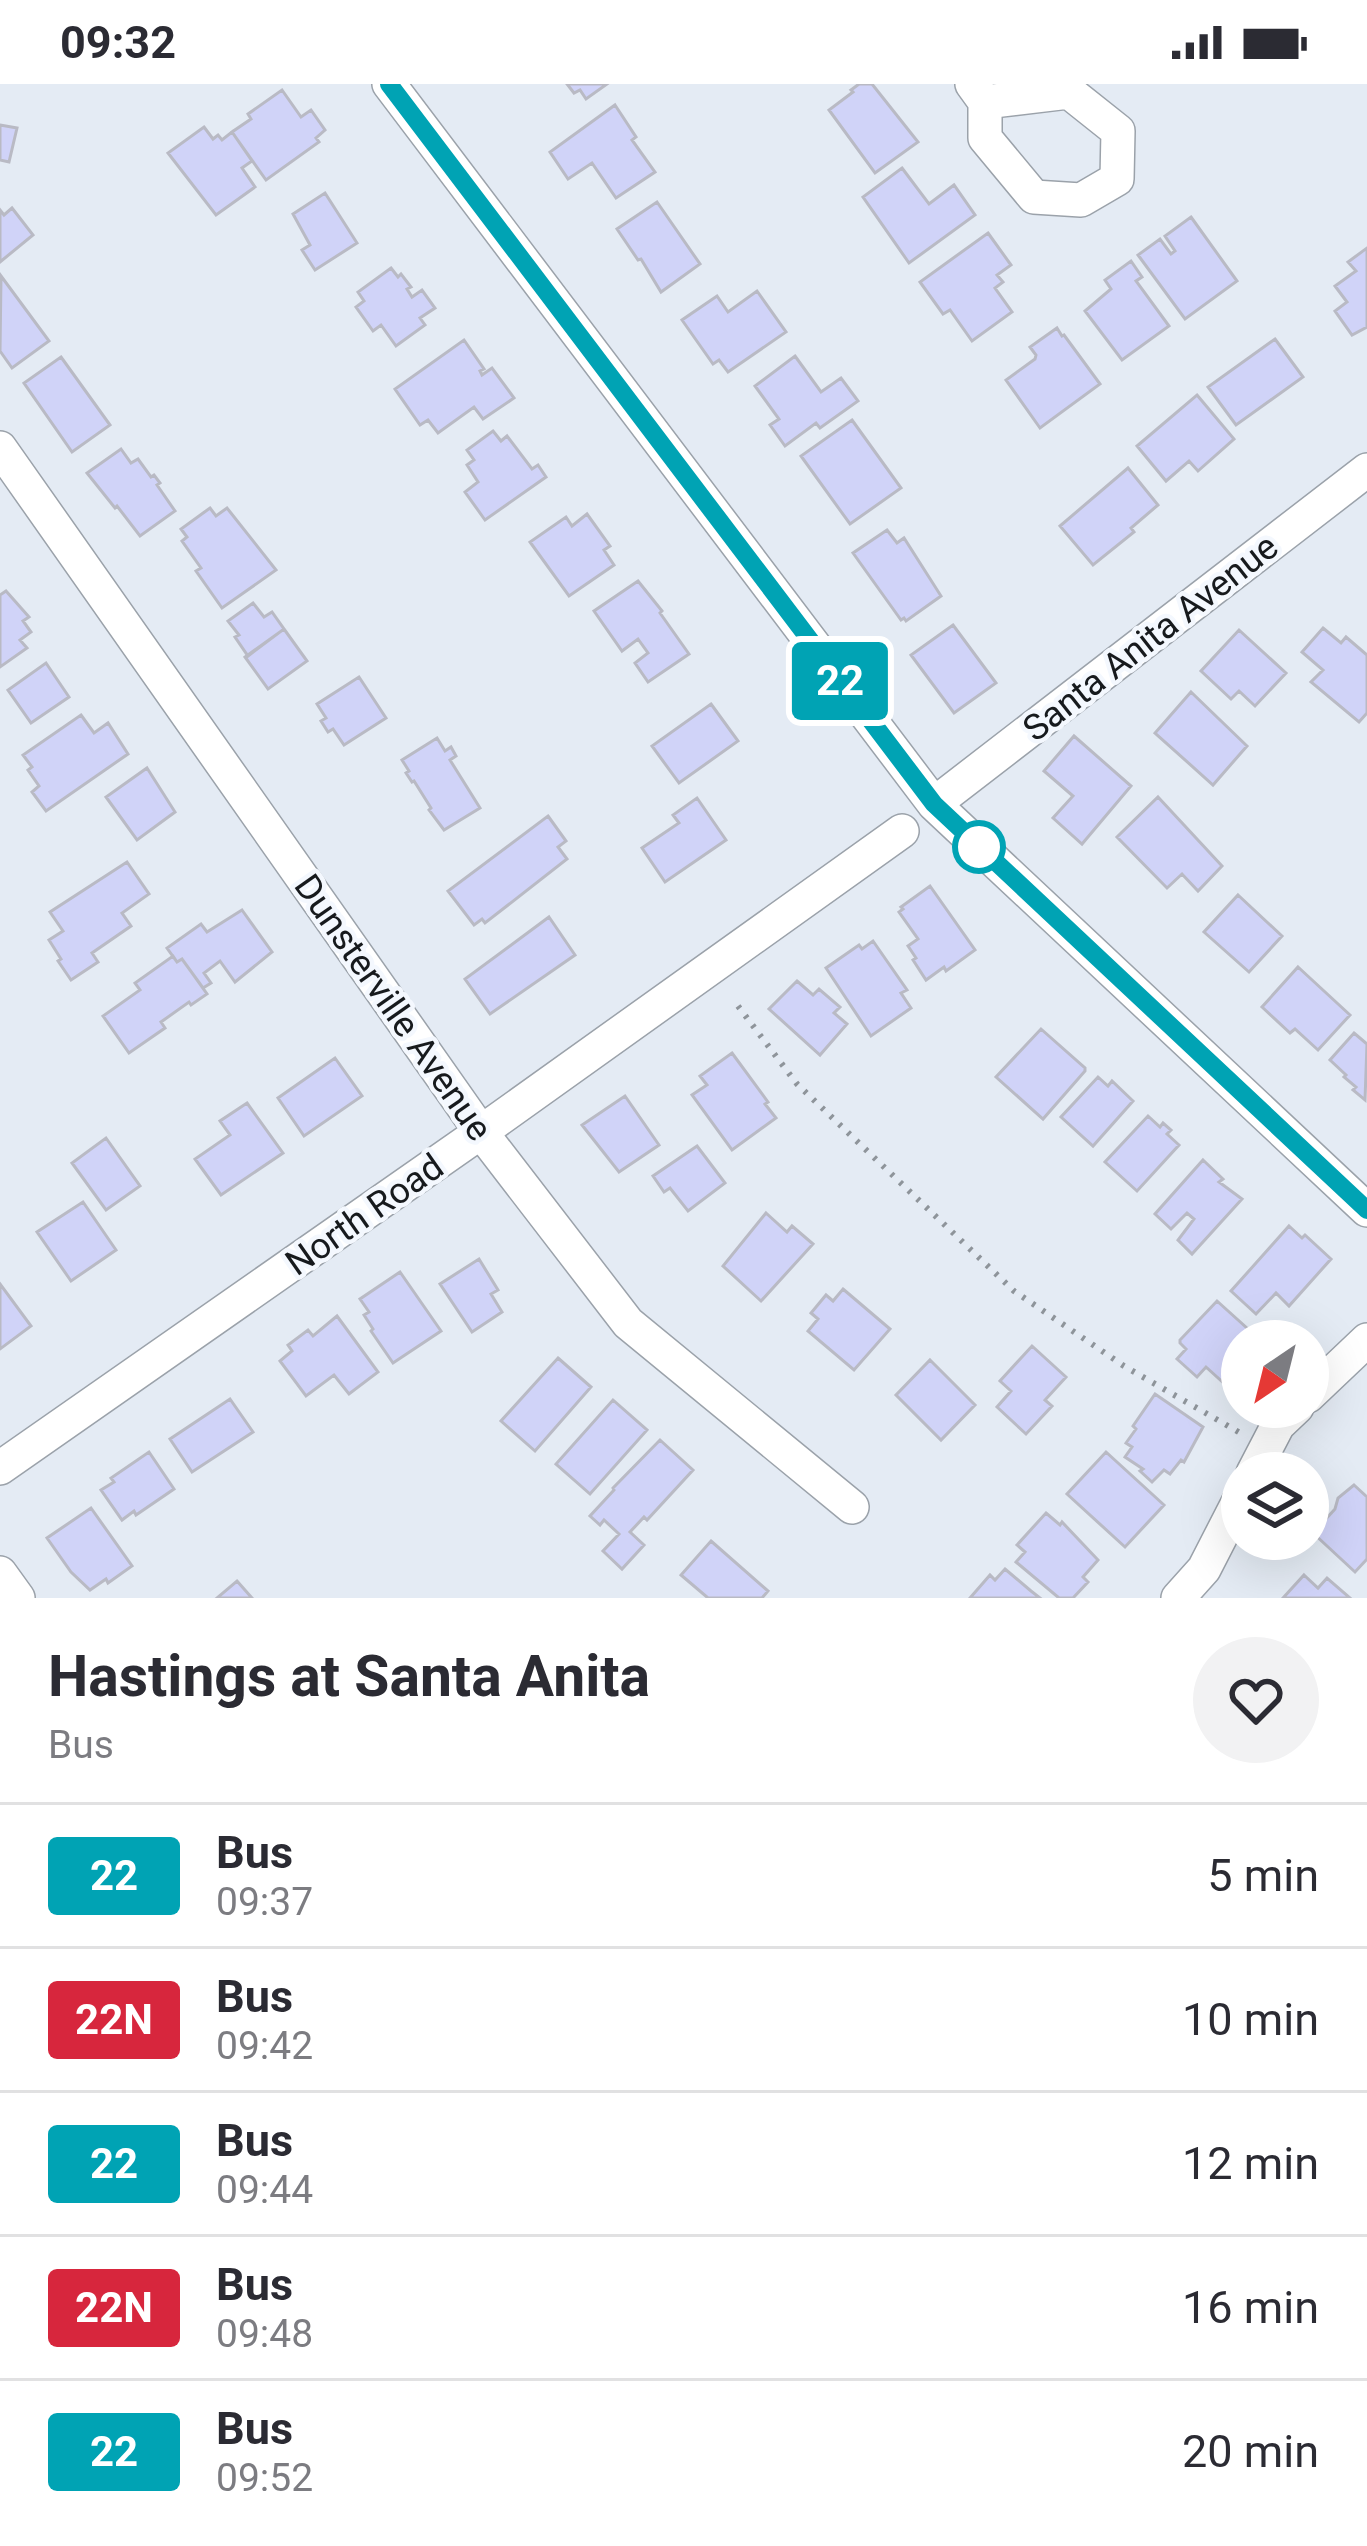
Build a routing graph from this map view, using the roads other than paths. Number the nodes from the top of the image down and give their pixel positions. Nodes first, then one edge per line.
1 (388, 84) edge
2 (0, 448) edge
3 (1367, 470) edge
4 (934, 804) junction
5 (902, 831) dead end
6 (482, 1132) junction
7 (1367, 1210) edge
8 (1367, 1340) edge
9 (1329, 1376) edge
10 (1, 1464) edge
11 (852, 1508) dead end
12 (1221, 1536) edge
13 (0, 1573) edge
14 (18, 1598) edge
15 (1178, 1598) edge

1 - 4 street
2 - 6 street, Dunsterville Avenue
3 - 4 street, Santa Anita Avenue
4 - 7 street
5 - 6 street, North Road
6 - 10 street, North Road
6 - 11 street, Dunsterville Avenue
8 - 9 street
12 - 15 street
13 - 14 street

